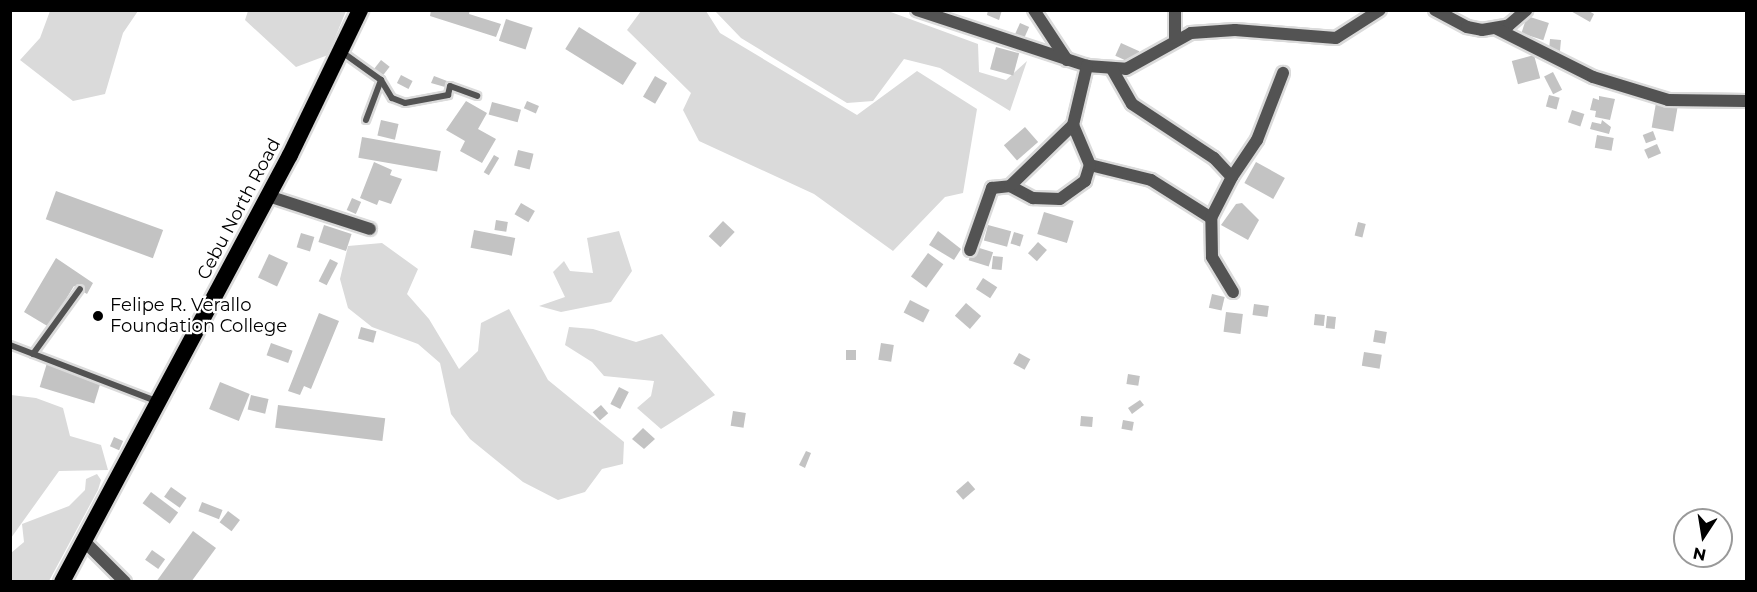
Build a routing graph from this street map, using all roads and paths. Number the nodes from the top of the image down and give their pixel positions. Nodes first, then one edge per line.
1 (360, 10) edge
2 (917, 10) edge
3 (1034, 10) edge
4 (1175, 10) edge
5 (1380, 10) edge
6 (1435, 10) edge
7 (1526, 10) edge
8 (1497, 29) junction
9 (1175, 38) junction
10 (342, 52) junction
11 (1067, 60) junction
12 (1087, 66) junction
13 (1112, 69) junction
14 (1283, 73) dead end
15 (381, 80) junction
16 (477, 96) dead end
17 (1746, 101) edge
18 (366, 120) dead end
19 (1073, 125) junction
20 (1090, 165) junction
21 (1232, 177) junction
22 (1010, 186) junction
23 (268, 196) junction
24 (1211, 218) junction
25 (370, 229) dead end
26 (970, 250) dead end
27 (80, 289) dead end
28 (1233, 292) dead end
29 (10, 345) edge
30 (33, 354) junction
31 (159, 403) junction
32 (84, 541) junction
33 (63, 582) edge
34 (125, 582) edge

1 - 10 highway, Cebu North Road
2 - 11 street
3 - 11 street
4 - 9 street
5 - 9 street
6 - 8 street
7 - 8 street
8 - 17 street
9 - 13 street
10 - 15 lane
10 - 23 highway, Cebu North Road
11 - 12 street
12 - 13 street
12 - 19 street
13 - 21 street
14 - 21 street
15 - 16 lane
15 - 18 lane
19 - 20 street
19 - 22 street
20 - 22 street
20 - 24 street
21 - 24 street
22 - 26 street
23 - 25 street
23 - 31 highway, Cebu North Road
24 - 28 street
27 - 30 lane
29 - 30 lane
30 - 31 lane
31 - 32 highway, Cebu North Road
32 - 33 highway, Cebu North Road
32 - 34 street

